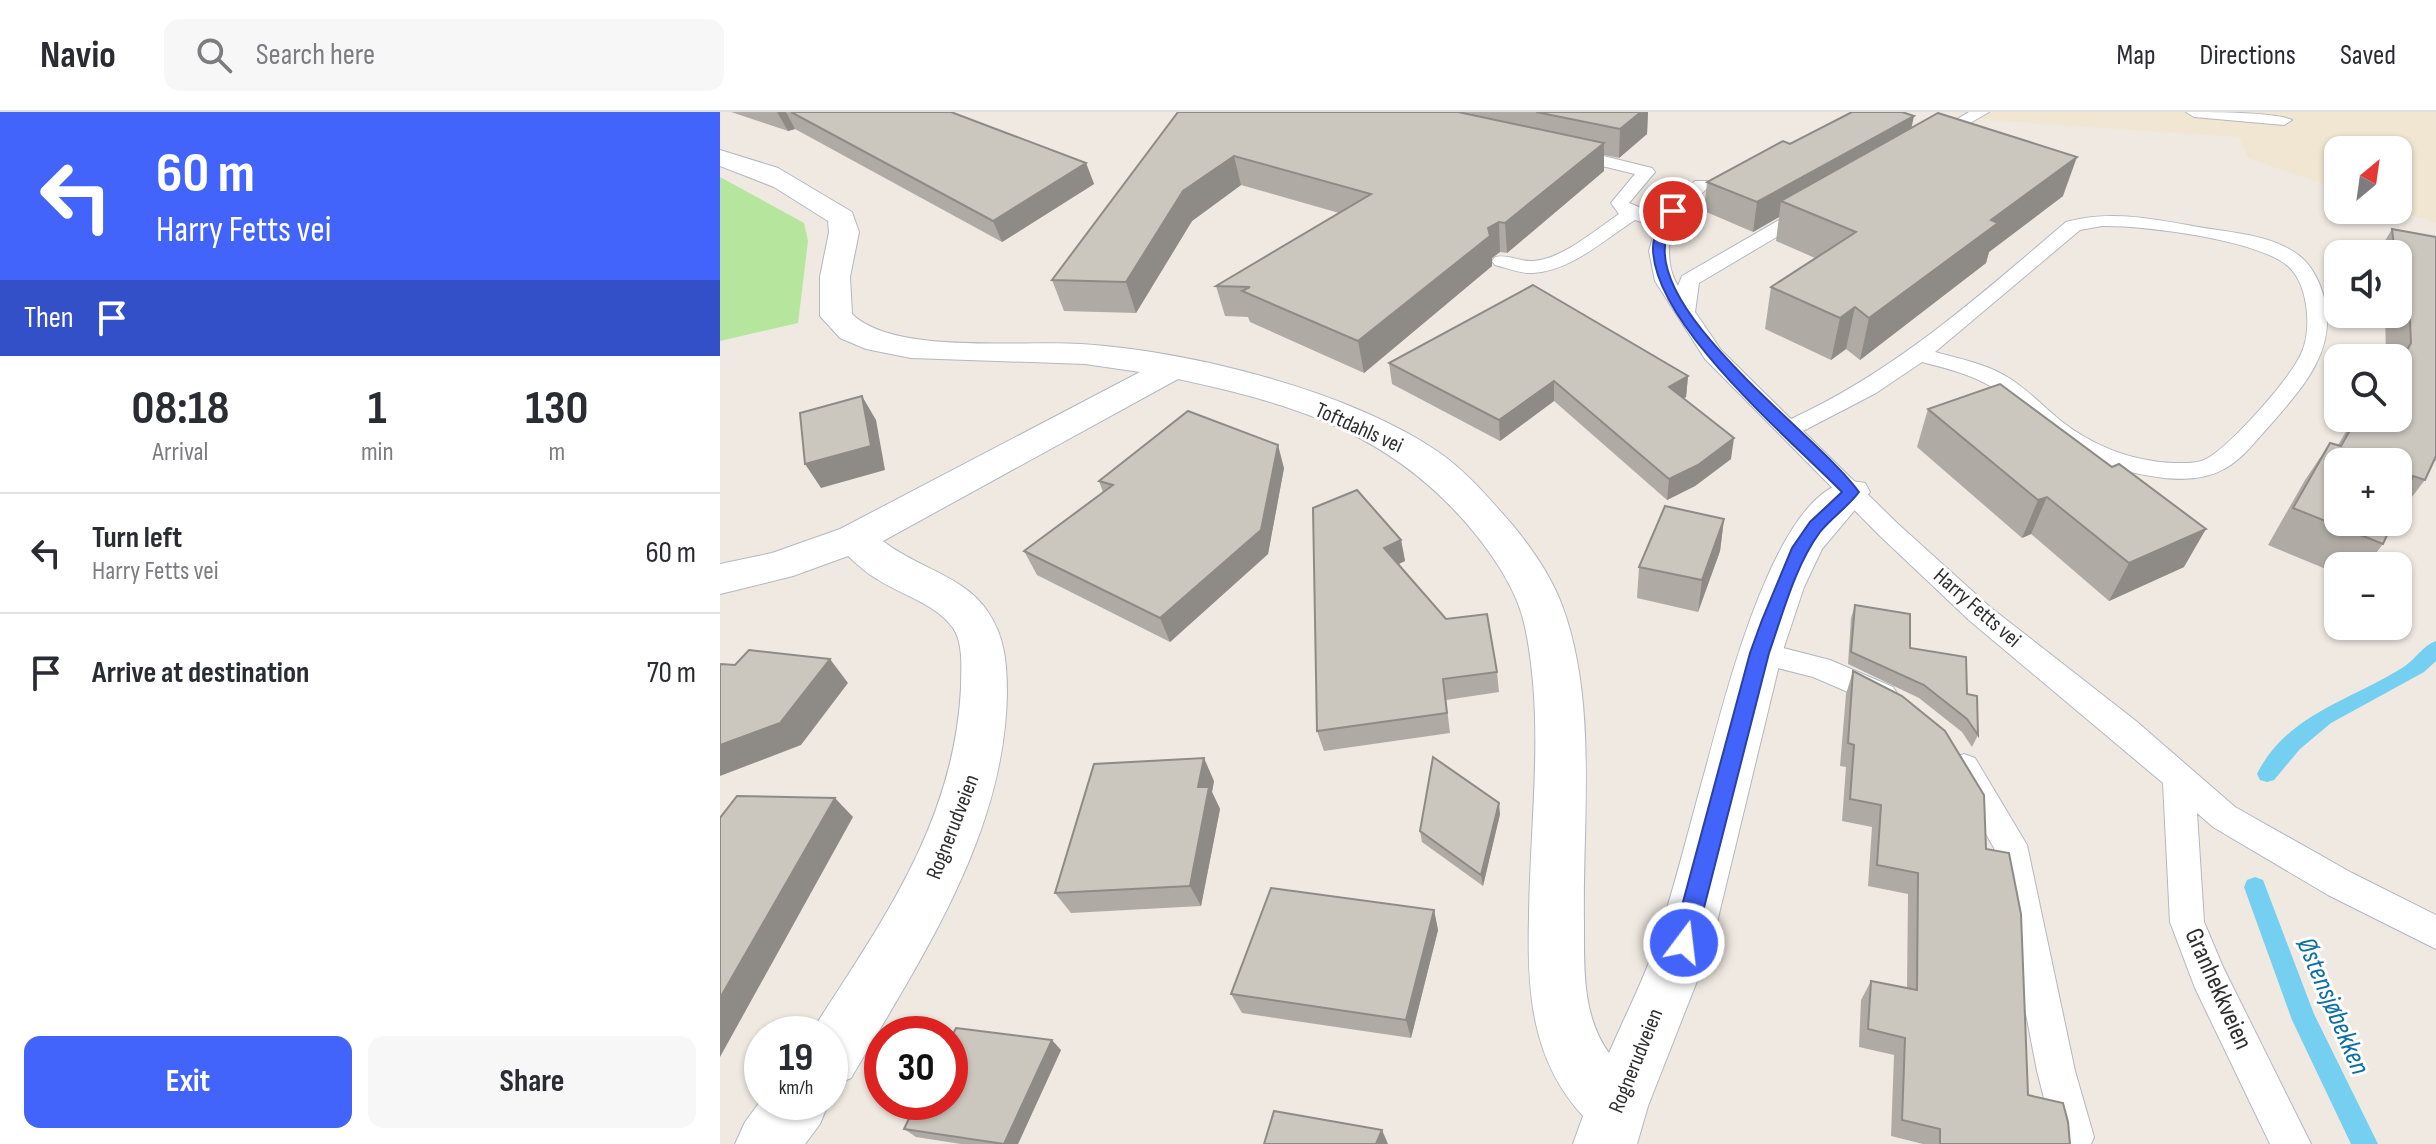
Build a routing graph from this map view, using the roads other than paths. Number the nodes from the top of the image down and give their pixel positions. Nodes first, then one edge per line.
1 (1981, 112) edge
2 (2194, 112) edge
3 (2284, 120) dead end
4 (1919, 146) edge
5 (1544, 147) edge
6 (720, 158) edge
7 (1701, 185) dead end
8 (1826, 201) edge
9 (1633, 213) junction
10 (1667, 224) junction
11 (1502, 261) edge
12 (1685, 313) junction
13 (1922, 355) junction
14 (1173, 368) junction
15 (1788, 429) junction
16 (1851, 492) junction
17 (854, 539) junction
18 (720, 579) edge
19 (1760, 653) junction
20 (1906, 708) edge
21 (1949, 743) edge
22 (2179, 777) junction
23 (2436, 933) edge
24 (848, 1027) edge
25 (785, 1120) edge
26 (1611, 1125) edge
27 (2074, 1137) dead end
28 (767, 1144) edge
29 (2291, 1144) edge

1 - 4 lane
2 - 3 lane
5 - 9 lane
6 - 14 street, Toftdahls vei
7 - 10 lane
8 - 12 lane
9 - 10 lane
9 - 11 lane
10 - 12 lane, Harry Fetts vei
12 - 15 lane, Harry Fetts vei
13 - 13 lane
13 - 15 lane
14 - 17 street
14 - 26 street, Toftdahls vei
15 - 16 lane, Harry Fetts vei
16 - 19 street, Rognerudveien
16 - 22 lane, Harry Fetts vei
17 - 18 street
17 - 24 street, Rognerudveien
19 - 20 lane
19 - 26 street, Rognerudveien
21 - 27 lane
22 - 23 lane, Harry Fetts vei
22 - 29 lane, Granhekkveien
25 - 28 street

